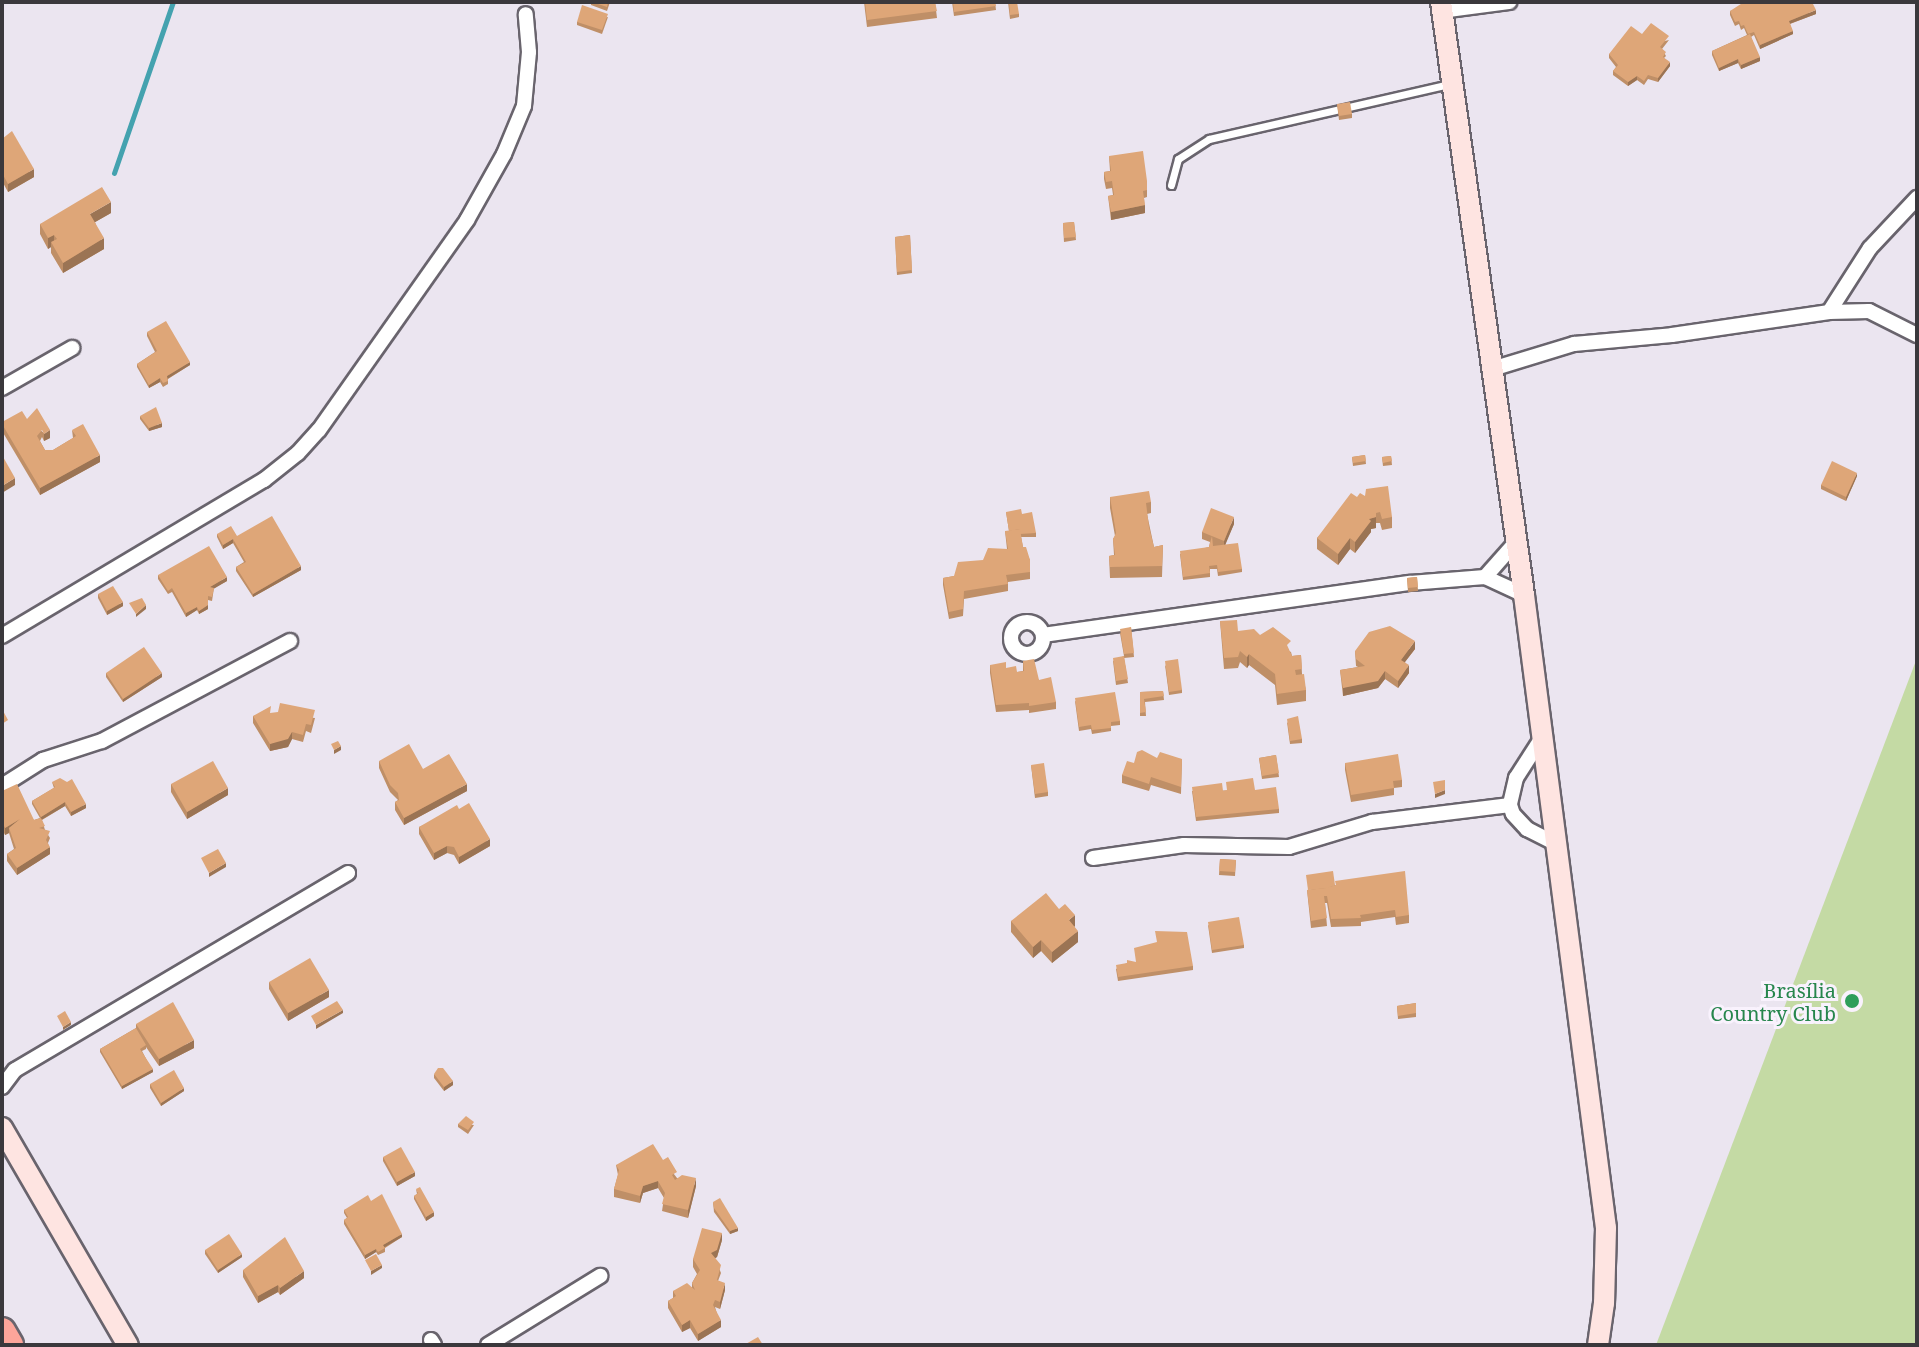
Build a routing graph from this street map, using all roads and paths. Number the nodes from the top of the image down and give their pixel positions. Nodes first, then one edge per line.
1 (1509, 2) edge
2 (1441, 7) edge
3 (526, 14) dead end
4 (1452, 84) junction
5 (1171, 185) dead end
6 (1917, 198) edge
7 (1829, 312) junction
8 (1917, 335) edge
9 (72, 348) dead end
10 (1492, 369) junction
11 (2, 388) edge
12 (1516, 542) junction
13 (1485, 577) junction
14 (1524, 595) junction
15 (1043, 635) dead end
16 (2, 636) edge
17 (290, 641) dead end
18 (1543, 736) junction
19 (2, 786) edge
20 (1510, 805) junction
21 (1554, 843) junction
22 (1093, 858) dead end
23 (348, 873) dead end
24 (7, 1070) edge
25 (2, 1087) edge
26 (2, 1128) edge
27 (600, 1276) dead end
28 (2, 1331) edge
29 (10, 1345) edge
30 (128, 1345) edge
31 (488, 1345) edge
32 (1598, 1345) edge

1 - 2 street
2 - 4 street
3 - 16 street
4 - 5 lane
4 - 10 street
6 - 7 street
7 - 8 street
7 - 10 street
9 - 11 street
10 - 12 street
12 - 13 street
12 - 14 street
13 - 14 street
13 - 15 street
14 - 18 street
17 - 19 street
18 - 20 street
18 - 21 street
20 - 21 street
20 - 22 street
21 - 32 street
23 - 24 street
24 - 25 street
26 - 30 street
27 - 31 street
28 - 29 highway

